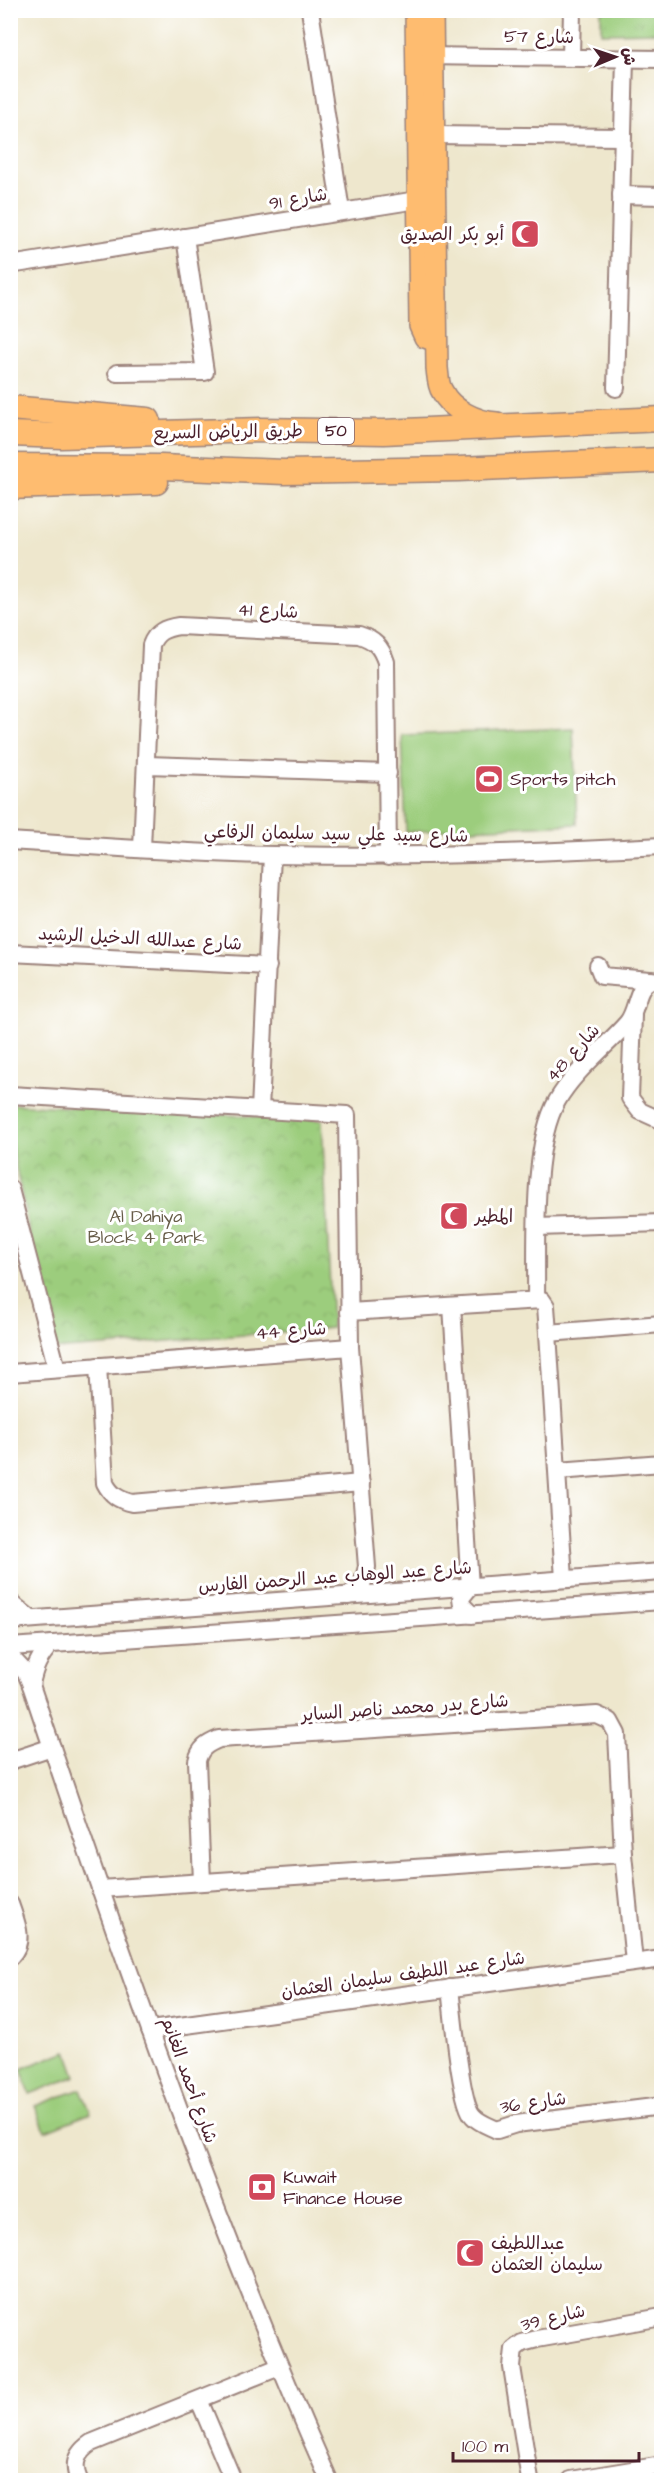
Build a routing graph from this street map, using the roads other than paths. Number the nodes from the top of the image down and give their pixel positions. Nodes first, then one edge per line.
1 (310, 10) edge
2 (416, 10) edge
3 (432, 10) edge
4 (572, 10) edge
5 (424, 56) junction
6 (571, 57) junction
7 (625, 58) junction
8 (662, 59) edge
9 (434, 135) junction
10 (623, 136) junction
11 (621, 195) junction
12 (662, 196) edge
13 (417, 200) junction
14 (340, 211) junction
15 (185, 237) junction
16 (10, 265) edge
17 (436, 337) junction
18 (117, 373) dead end
19 (616, 388) dead end
20 (10, 408) edge
21 (662, 419) edge
22 (567, 424) junction
23 (261, 430) junction
24 (10, 434) edge
25 (662, 460) edge
26 (10, 466) edge
27 (284, 472) junction
28 (10, 488) edge
29 (147, 765) junction
30 (388, 773) junction
31 (10, 841) edge
32 (662, 846) edge
33 (142, 848) junction
34 (272, 855) junction
35 (388, 857) junction
36 (10, 953) edge
37 (268, 966) junction
38 (598, 966) dead end
39 (656, 980) edge
40 (633, 1015) junction
41 (10, 1095) edge
42 (260, 1110) junction
43 (662, 1121) edge
44 (10, 1189) edge
45 (662, 1223) edge
46 (537, 1227) junction
47 (536, 1300) junction
48 (452, 1306) junction
49 (350, 1312) junction
50 (662, 1324) edge
51 (548, 1333) junction
52 (350, 1347) junction
53 (98, 1366) junction
54 (57, 1369) junction
55 (10, 1373) edge
56 (662, 1463) edge
57 (558, 1471) junction
58 (361, 1483) junction
59 (367, 1567) junction
60 (662, 1572) edge
61 (564, 1579) junction
62 (470, 1587) junction
63 (432, 1590) junction
64 (388, 1593) junction
65 (348, 1596) junction
66 (662, 1601) edge
67 (10, 1602) edge
68 (472, 1615) junction
69 (436, 1618) junction
70 (31, 1619) junction
71 (10, 1621) edge
72 (51, 1644) junction
73 (10, 1647) edge
74 (10, 1656) edge
75 (32, 1685) junction
76 (52, 1747) junction
77 (10, 1761) edge
78 (623, 1854) junction
79 (202, 1881) junction
80 (99, 1889) junction
81 (10, 1904) edge
82 (10, 1957) edge
83 (662, 1959) edge
84 (634, 1962) junction
85 (450, 1988) junction
86 (150, 2030) junction
87 (662, 2106) edge
88 (662, 2317) edge
89 (279, 2367) junction
90 (199, 2400) junction
91 (662, 2465) edge
92 (79, 2481) edge
93 (233, 2481) edge
94 (329, 2481) edge
95 (530, 2481) edge
96 (571, 2481) edge

1 - 14 street
2 - 5 main road
3 - 5 main road
4 - 6 street
5 - 6 street, شارع 57
5 - 9 main road
5 - 13 main road
6 - 7 street, شارع 57
7 - 8 street, شارع 57
7 - 10 street
9 - 10 street
9 - 17 main road
10 - 11 street
11 - 12 street
11 - 19 street
13 - 14 street, شارع 91
13 - 17 main road
14 - 15 street, شارع 91
15 - 16 street, شارع 91
15 - 18 street
17 - 22 main road
20 - 23 highway
21 - 22 highway, طريق الرياض السريع / 50
22 - 23 highway, طريق الرياض السريع / 50
23 - 24 highway, طريق الرياض السريع / 50
25 - 27 highway, طريق الرياض السريع / 50
26 - 27 highway, طريق الرياض السريع / 50
27 - 28 highway
29 - 30 street
29 - 30 street, شارع 41
29 - 33 street, شارع 41
30 - 35 street, شارع 41
31 - 33 street, شارع سيد علي سيد سليمان الرفاعي
32 - 35 street, شارع سيد علي سيد سليمان الرفاعي
33 - 34 street, شارع سيد علي سيد سليمان الرفاعي
34 - 35 street, شارع سيد علي سيد سليمان الرفاعي
34 - 37 street, شارع عبدالله الدخيل الرشيد
36 - 37 street, شارع عبدالله الدخيل الرشيد
37 - 42 street, شارع عبدالله الدخيل الرشيد
38 - 39 street, شارع 48
39 - 40 street, شارع 48
40 - 43 street, شارع 48
40 - 46 street, شارع 48
41 - 42 street
42 - 49 street
44 - 54 street
45 - 46 street
46 - 47 street, شارع 48
47 - 48 street
47 - 51 street
48 - 49 street
48 - 62 street
49 - 52 street
50 - 51 street
51 - 57 street
52 - 53 street, شارع 44
52 - 58 street, شارع 44
53 - 54 street, شارع 44
53 - 58 street
54 - 55 street, شارع 44
56 - 57 street
57 - 61 street
58 - 59 street, شارع 44
59 - 64 street
59 - 65 street
60 - 61 street, شارع عبد الوهاب عبد الرحمن الفارس
61 - 62 street, شارع عبد الوهاب عبد الرحمن الفارس
62 - 63 street, شارع عبد الوهاب عبد الرحمن الفارس
62 - 68 street
63 - 64 street, شارع عبد الوهاب عبد الرحمن الفارس
63 - 69 street
64 - 65 street, شارع عبد الوهاب عبد الرحمن الفارس
65 - 70 street, شارع عبد الوهاب عبد الرحمن الفارس
66 - 68 street
67 - 70 street
68 - 69 street
69 - 72 street
70 - 71 street, شارع عبد الوهاب عبد الرحمن الفارس
72 - 73 street
72 - 75 street
74 - 75 street, شارع أحمد الغانم
75 - 76 street, شارع أحمد الغانم
76 - 77 street
76 - 80 street, شارع أحمد الغانم
78 - 79 street
78 - 79 street, شارع بدر محمد ناصر الساير
78 - 84 street, شارع بدر محمد ناصر الساير
79 - 80 street
80 - 86 street, شارع أحمد الغانم
81 - 82 street
83 - 84 street, شارع عبد اللطيف سليمان العثمان
84 - 85 street, شارع عبد اللطيف سليمان العثمان
85 - 86 street, شارع عبد اللطيف سليمان العثمان
85 - 87 street, شارع 36
86 - 89 street, شارع أحمد الغانم
88 - 95 street, شارع 39
89 - 90 street
89 - 94 street, شارع أحمد الغانم
90 - 92 street
90 - 93 street
91 - 96 street

